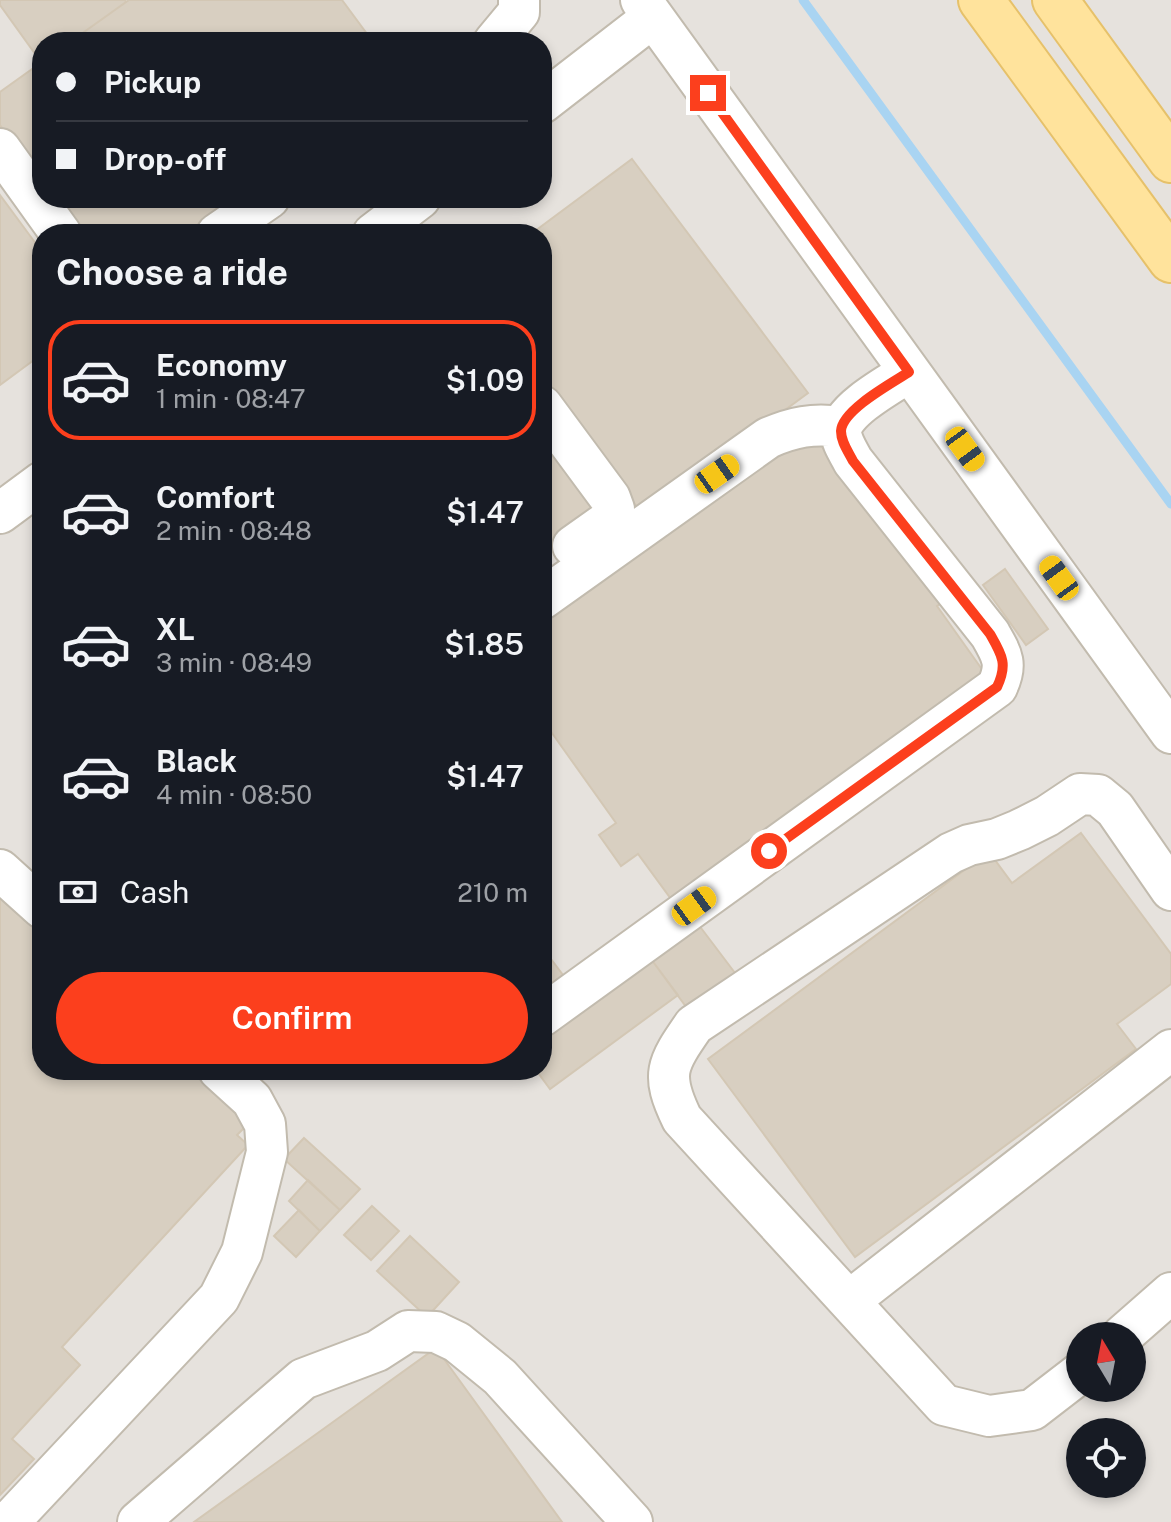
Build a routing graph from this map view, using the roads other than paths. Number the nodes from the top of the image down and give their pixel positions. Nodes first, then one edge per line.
1 (519, 0) edge
2 (981, 0) edge
3 (1055, 0) edge
4 (647, 8) edge
5 (502, 32) edge
6 (552, 94) edge
7 (0, 149) edge
8 (1171, 160) edge
9 (32, 194) edge
10 (255, 208) edge
11 (231, 224) edge
12 (1171, 260) edge
13 (909, 372) junction
14 (552, 420) edge
15 (841, 427) junction
16 (32, 489) edge
17 (0, 513) edge
18 (552, 562) edge
19 (552, 592) edge
20 (1171, 733) edge
21 (0, 870) edge
22 (1171, 890) edge
23 (32, 899) edge
24 (552, 1009) edge
25 (1171, 1050) edge
26 (230, 1080) edge
27 (1171, 1293) edge
28 (849, 1301) junction
29 (1138, 1322) edge
30 (1066, 1384) edge
31 (9, 1522) edge
32 (138, 1522) edge
33 (632, 1522) edge

1 - 5 street
2 - 12 main road
3 - 8 main road
4 - 6 street
4 - 13 street
7 - 9 street
10 - 11 street
13 - 15 street
13 - 20 street
14 - 18 street
15 - 19 street
15 - 24 street
16 - 17 street
21 - 23 street
22 - 28 street
25 - 28 street
26 - 31 street
27 - 29 street
28 - 30 street
32 - 33 street

